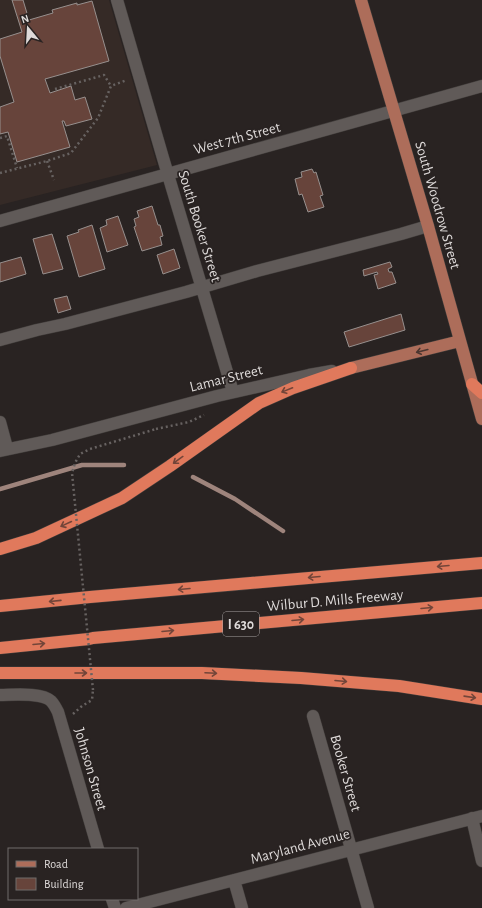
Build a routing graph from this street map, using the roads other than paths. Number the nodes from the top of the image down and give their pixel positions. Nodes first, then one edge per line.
1 (117, 0) edge
2 (361, 0) edge
3 (482, 86) edge
4 (394, 111) junction
5 (167, 173) junction
6 (0, 221) edge
7 (428, 226) junction
8 (202, 288) junction
9 (0, 340) edge
10 (460, 341) junction
11 (350, 368) junction
12 (472, 384) junction
13 (233, 392) junction
14 (482, 393) edge
15 (482, 419) edge
16 (0, 422) edge
17 (4, 449) edge
18 (0, 549) edge
19 (482, 563) edge
20 (482, 603) edge
21 (0, 606) edge
22 (0, 648) edge
23 (0, 673) edge
24 (0, 695) edge
25 (482, 698) edge
26 (314, 716) dead end
27 (477, 817) edge
28 (98, 848) edge
29 (352, 850) junction
30 (482, 861) edge
31 (234, 880) junction
32 (126, 908) edge
33 (242, 908) edge
34 (368, 908) edge

1 - 5 street, South Booker Street
2 - 4 main road, South Woodrow Street
3 - 4 street, West 7th Street
4 - 5 street, West 7th Street
4 - 7 main road, South Woodrow Street
5 - 6 street, West 7th Street
5 - 8 street, South Booker Street
7 - 8 street
7 - 10 main road, South Woodrow Street
8 - 9 street
8 - 13 street, South Booker Street
10 -> 11 main road, Lamar Street
10 - 12 main road, South Woodrow Street
11 - 13 street, Lamar Street
11 -> 18 highway
12 - 14 highway
12 - 15 main road, South Woodrow Street
13 - 17 street, Lamar Street
16 - 17 street
19 -> 21 highway, Wilbur D. Mills Freeway
22 -> 20 highway, Wilbur D. Mills Freeway / I 630
23 -> 25 highway
24 - 28 street, Johnson Street
26 - 29 street, Booker Street
27 - 29 street, Maryland Avenue
27 - 30 street
29 - 31 street, Maryland Avenue
29 - 34 street, Booker Street
31 - 32 street, Maryland Avenue
31 - 33 street

